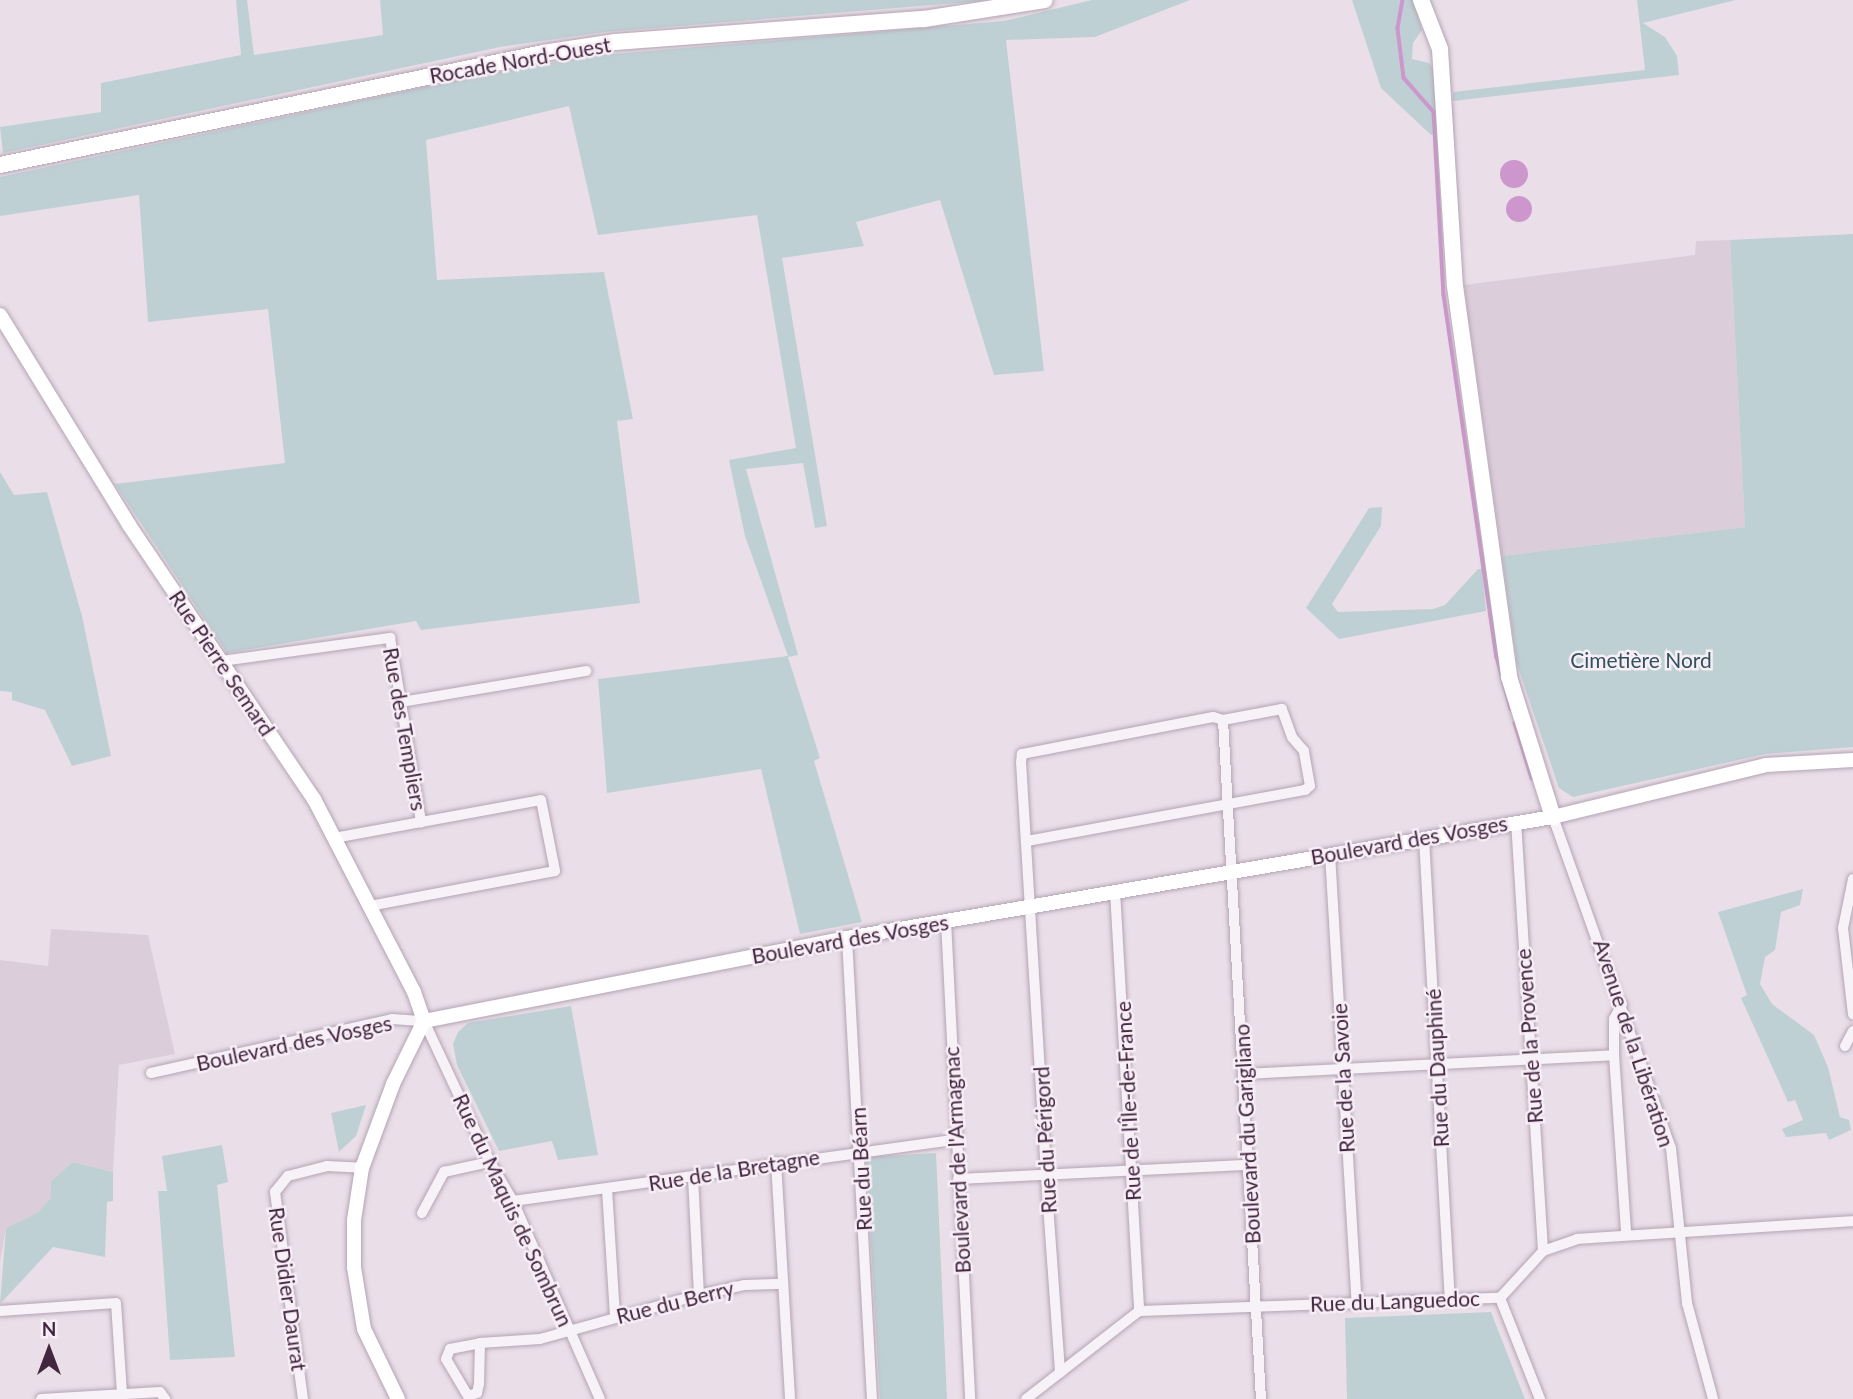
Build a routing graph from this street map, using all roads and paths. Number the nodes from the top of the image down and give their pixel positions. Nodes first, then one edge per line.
1 (1045, 0) edge
2 (1421, 0) edge
3 (0, 165) edge
4 (0, 315) edge
5 (221, 661) junction
6 (586, 671) dead end
7 (401, 702) junction
8 (1223, 720) junction
9 (1853, 760) edge
10 (1229, 804) junction
11 (1553, 817) junction
12 (1516, 821) junction
13 (421, 822) junction
14 (334, 838) junction
15 (1424, 838) junction
16 (1027, 841) junction
17 (1330, 854) junction
18 (1233, 869) junction
19 (1853, 879) edge
20 (1115, 891) junction
21 (370, 906) junction
22 (1032, 906) junction
23 (946, 921) junction
24 (847, 938) junction
25 (1622, 1004) junction
26 (1853, 1014) edge
27 (424, 1021) junction
28 (1853, 1031) edge
29 (1845, 1046) dead end
30 (1615, 1055) junction
31 (1531, 1060) junction
32 (1438, 1065) junction
33 (1343, 1069) junction
34 (151, 1073) dead end
35 (1244, 1074) junction
36 (955, 1140) junction
37 (860, 1151) junction
38 (490, 1162) junction
39 (776, 1162) junction
40 (1249, 1165) junction
41 (362, 1167) junction
42 (1132, 1171) junction
43 (1046, 1176) junction
44 (693, 1177) junction
45 (958, 1180) junction
46 (607, 1189) junction
47 (513, 1201) junction
48 (422, 1213) dead end
49 (1853, 1221) edge
50 (1680, 1232) junction
51 (1626, 1233) junction
52 (1543, 1251) junction
53 (783, 1284) junction
54 (699, 1295) junction
55 (1450, 1298) junction
56 (1500, 1298) junction
57 (1357, 1302) junction
58 (1256, 1305) junction
59 (0, 1311) edge
60 (1139, 1311) junction
61 (615, 1317) junction
62 (568, 1329) junction
63 (480, 1343) junction
64 (1060, 1373) junction
65 (122, 1394) junction
66 (41, 1399) edge
67 (164, 1399) edge
68 (303, 1399) edge
69 (398, 1399) edge
70 (600, 1399) edge
71 (790, 1399) edge
72 (872, 1399) edge
73 (970, 1399) edge
74 (1026, 1399) edge
75 (1261, 1399) edge
76 (1541, 1399) edge
77 (1713, 1399) edge

1 - 3 main road, Rocade Nord-Ouest
2 - 11 main road
4 - 5 main road, Rue Pierre Semard
5 - 7 street, Rue des Templiers
5 - 14 main road, Rue Pierre Semard
6 - 7 street
7 - 13 street, Rue des Templiers
8 - 10 street, Boulevard du Garigliano
8 - 10 street
8 - 16 street, Rue du Périgord
9 - 11 main road, Boulevard des Vosges
10 - 16 street
10 - 18 street, Boulevard du Garigliano
11 - 12 main road, Boulevard des Vosges
11 - 25 street, Avenue de la Libération
12 - 15 main road, Boulevard des Vosges
12 - 31 street, Rue de la Provence
13 - 14 street
13 - 21 street
14 - 21 main road, Rue Pierre Semard
15 - 17 main road, Boulevard des Vosges
15 - 32 street, Rue du Dauphiné
16 - 22 street, Rue du Périgord
17 - 18 main road, Boulevard des Vosges
17 - 33 street, Rue de la Savoie
18 - 20 main road, Boulevard des Vosges
18 - 35 street, Boulevard du Garigliano
19 - 26 street
20 - 22 main road, Boulevard des Vosges
20 - 42 street, Rue de l'Île-de-France
21 - 27 main road, Rue Pierre Semard
22 - 23 main road, Boulevard des Vosges
22 - 43 street, Rue du Périgord
23 - 24 main road, Boulevard des Vosges
23 - 36 street, Boulevard de l'Armagnac
24 - 27 main road, Boulevard des Vosges
24 - 37 street, Rue du Béarn
25 - 30 street
25 - 50 street, Avenue de la Libération
27 - 34 street, Boulevard des Vosges
27 - 38 street, Rue du Maquis de Sombrun
27 - 41 main road
28 - 29 street
30 - 31 street
30 - 51 street
31 - 32 street
31 - 52 street, Rue de la Provence
32 - 33 street
32 - 55 street, Rue du Dauphiné
33 - 35 street
33 - 57 street, Rue de la Savoie
35 - 40 street, Boulevard du Garigliano
36 - 37 street, Rue de la Bretagne
36 - 45 street, Boulevard de l'Armagnac
37 - 39 street, Rue de la Bretagne
37 - 72 street, Rue du Béarn
38 - 47 street, Rue du Maquis de Sombrun
38 - 48 street
39 - 44 street, Rue de la Bretagne
39 - 53 street
40 - 42 street
40 - 58 street, Boulevard du Garigliano
41 - 68 street, Rue Didier Daurat
41 - 69 main road
42 - 43 street
42 - 60 street, Rue de l'Île-de-France
43 - 45 street
43 - 64 street, Rue du Périgord
44 - 46 street, Rue de la Bretagne
44 - 54 street
45 - 73 street, Boulevard de l'Armagnac
46 - 47 street, Rue de la Bretagne
46 - 61 street
47 - 62 street, Rue du Maquis de Sombrun
49 - 50 street, Rue du Languedoc
50 - 51 street, Rue du Languedoc
50 - 77 street, Avenue de la Libération
51 - 52 street, Rue du Languedoc
52 - 56 street, Rue du Languedoc
53 - 54 street, Rue du Berry
53 - 71 street
54 - 61 street, Rue du Berry
55 - 56 street, Rue du Languedoc
55 - 57 street, Rue du Languedoc
56 - 76 street
57 - 58 street, Rue du Languedoc
58 - 60 street, Rue du Languedoc
58 - 75 street, Boulevard du Garigliano
59 - 65 street
60 - 64 street
61 - 62 street, Rue du Berry
62 - 63 street, Rue du Berry
62 - 70 street, Rue du Maquis de Sombrun
63 - 63 street, Rue du Berry
64 - 74 street
65 - 66 street
65 - 67 street

